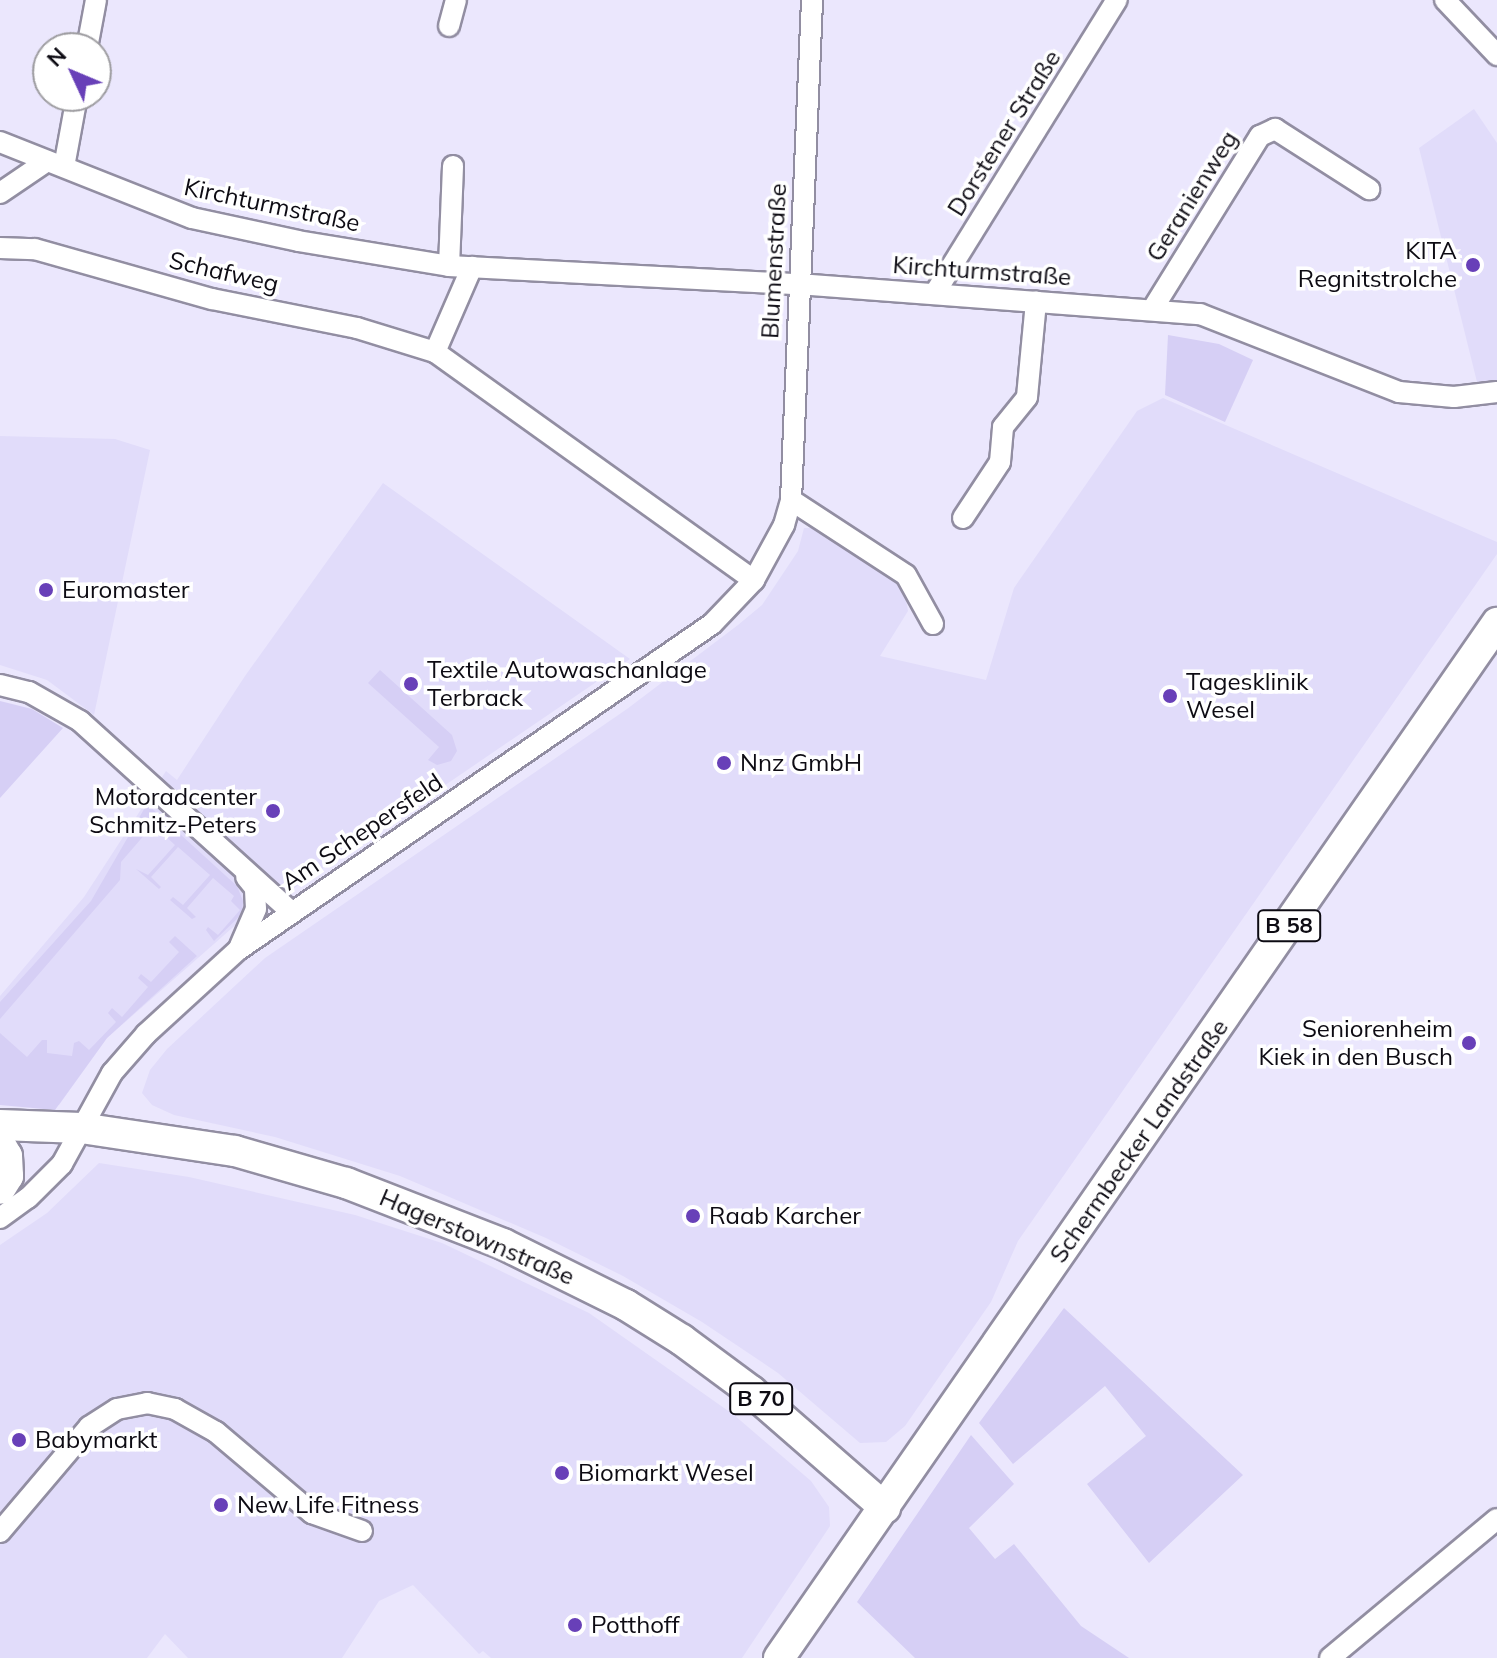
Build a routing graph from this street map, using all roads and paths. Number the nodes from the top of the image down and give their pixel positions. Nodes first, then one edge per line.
1 (96, 0) edge
2 (456, 0) edge
3 (812, 0) edge
4 (1117, 0) edge
5 (1445, 0) edge
6 (449, 26) dead end
7 (90, 32) edge
8 (1497, 55) edge
9 (72, 112) edge
10 (0, 142) edge
11 (55, 164) junction
12 (453, 166) dead end
13 (1369, 189) dead end
14 (0, 193) edge
15 (0, 248) edge
16 (449, 266) junction
17 (472, 267) junction
18 (798, 284) junction
19 (935, 293) junction
20 (1036, 301) junction
21 (1152, 310) junction
22 (443, 358) junction
23 (1497, 392) edge
24 (791, 500) junction
25 (963, 518) dead end
26 (784, 525) joint
27 (754, 580) junction
28 (1497, 623) edge
29 (933, 624) dead end
30 (0, 685) edge
31 (234, 861) junction
32 (290, 911) junction
33 (238, 950) junction
34 (0, 1125) edge
35 (81, 1128) junction
36 (0, 1144) edge
37 (0, 1189) edge
38 (0, 1218) edge
39 (885, 1508) junction
40 (1497, 1519) edge
41 (362, 1531) dead end
42 (0, 1532) edge
43 (779, 1658) edge
44 (1330, 1658) edge

1 - 7 street
2 - 6 street
3 - 18 street, Blumenstraße
4 - 19 street, Dorstener Straße
5 - 8 street
9 - 11 street
10 - 11 street, Kirchturmstraße
11 - 14 street
11 - 16 street, Kirchturmstraße
12 - 16 street
13 - 21 street, Geranienweg
15 - 22 street, Schafweg
16 - 17 street, Kirchturmstraße
17 - 18 street, Kirchturmstraße
17 - 22 street
18 - 19 street, Kirchturmstraße
18 - 24 street, Blumenstraße
19 - 20 street, Kirchturmstraße
20 - 21 street, Kirchturmstraße
20 - 25 street
21 - 23 street, Kirchturmstraße
22 - 27 street, Schafweg
24 - 26 street, Blumenstraße
24 - 29 street
26 - 27 street, Am Schepersfeld
27 - 32 street, Am Schepersfeld
28 - 39 main road, Schermbecker Landstraße / B 58
30 - 31 street
31 - 32 street
31 - 33 street
32 - 33 street, Am Schepersfeld
33 - 35 street, Am Schepersfeld
34 - 35 main road, Hagerstownstraße / B 70
35 - 38 street, Am Schepersfeld
35 - 39 main road, Hagerstownstraße / B 70
36 - 37 main road
39 - 43 main road, Schermbecker Landstraße
40 - 44 street
41 - 42 street

